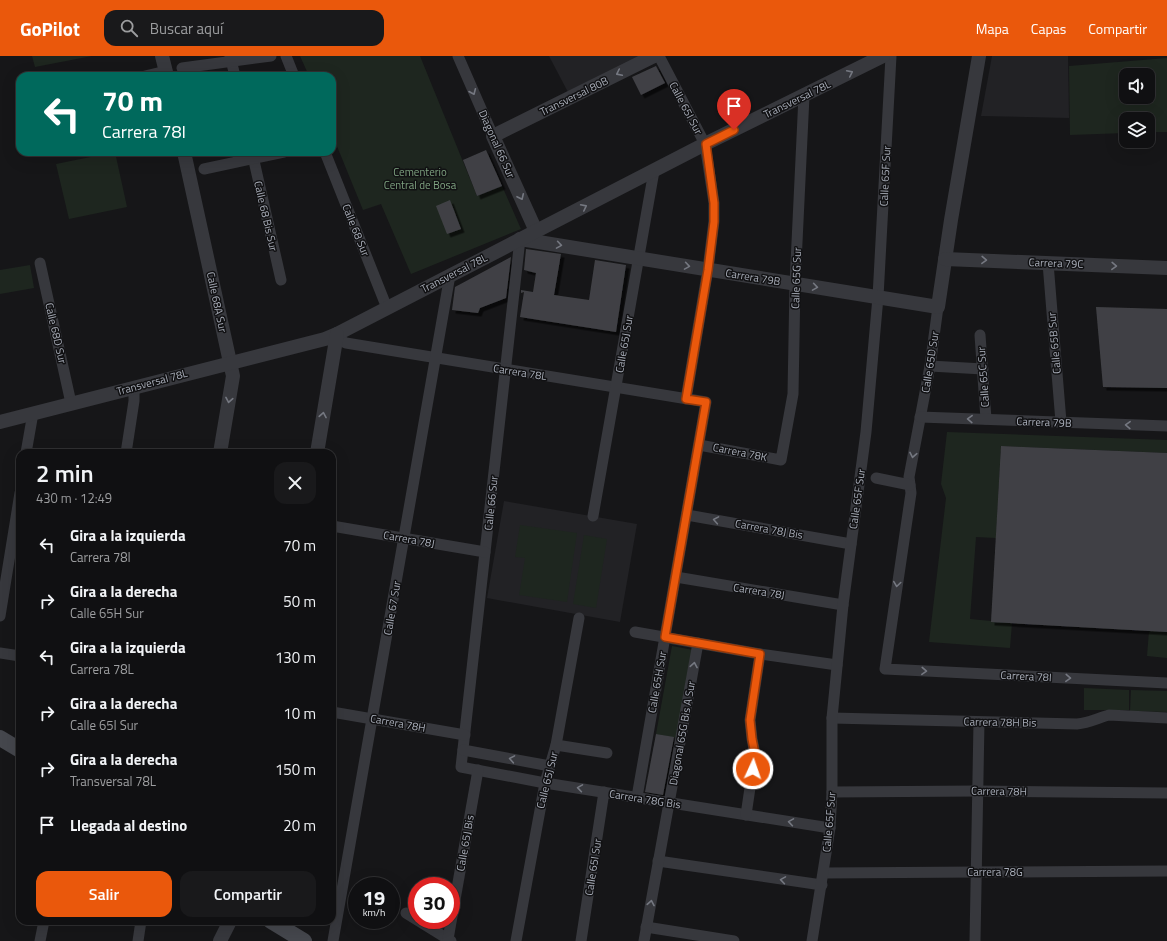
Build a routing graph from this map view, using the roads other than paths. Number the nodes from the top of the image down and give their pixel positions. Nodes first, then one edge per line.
1 (162, 56) edge
2 (271, 56) edge
3 (286, 56) edge
4 (458, 56) edge
5 (654, 56) edge
6 (659, 56) edge
7 (979, 56) edge
8 (883, 57) edge
9 (231, 59) edge
10 (182, 68) dead end
11 (166, 72) edge
12 (234, 72) edge
13 (292, 72) edge
14 (804, 96) junction
15 (493, 136) junction
16 (706, 144) junction
17 (185, 156) edge
18 (249, 156) edge
19 (252, 156) edge
20 (327, 156) edge
21 (204, 169) dead end
22 (654, 171) junction
23 (536, 230) junction
24 (520, 239) junction
25 (639, 258) junction
26 (946, 259) junction
27 (40, 263) dead end
28 (1048, 263) junction
29 (1167, 268) edge
30 (708, 270) junction
31 (450, 275) junction
32 (281, 280) dead end
33 (795, 284) junction
34 (878, 297) junction
35 (938, 307) junction
36 (387, 308) junction
37 (337, 334) junction
38 (980, 335) dead end
39 (436, 358) junction
40 (230, 362) junction
41 (930, 366) junction
42 (506, 369) junction
43 (983, 369) junction
44 (134, 387) junction
45 (616, 387) junction
46 (686, 399) junction
47 (706, 402) joint
48 (71, 403) junction
49 (33, 413) junction
50 (920, 417) junction
51 (986, 419) junction
52 (0, 422) edge
53 (1061, 422) junction
54 (1167, 426) edge
55 (699, 444) junction
56 (27, 449) edge
57 (127, 449) edge
58 (221, 449) edge
59 (318, 449) edge
60 (781, 460) joint
61 (876, 478) dead end
62 (910, 485) junction
63 (687, 515) junction
64 (593, 516) dead end
65 (16, 518) edge
66 (336, 527) edge
67 (404, 538) junction
68 (851, 544) junction
69 (485, 552) junction
70 (676, 577) junction
71 (843, 605) junction
72 (0, 616) edge
73 (579, 618) dead end
74 (635, 632) dead end
75 (665, 637) junction
76 (698, 642) junction
77 (0, 653) edge
78 (760, 654) junction
79 (16, 655) edge
80 (837, 665) junction
81 (885, 669) joint
82 (1167, 683) edge
83 (336, 713) edge
84 (832, 718) junction
85 (1167, 718) edge
86 (372, 719) junction
87 (980, 722) junction
88 (465, 735) junction
89 (0, 738) edge
90 (556, 745) junction
91 (16, 748) edge
92 (463, 750) junction
93 (607, 753) dead end
94 (550, 766) junction
95 (461, 767) joint
96 (478, 770) junction
97 (545, 783) junction
98 (978, 791) junction
99 (604, 792) junction
100 (832, 792) junction
101 (1167, 793) edge
102 (637, 797) junction
103 (669, 803) junction
104 (746, 815) junction
105 (830, 828) junction
106 (658, 861) junction
107 (1167, 871) edge
108 (977, 872) junction
109 (824, 873) junction
110 (822, 885) junction
111 (406, 913) dead end
112 (336, 924) edge
113 (43, 925) edge
114 (140, 925) edge
115 (228, 925) edge
116 (278, 925) edge
117 (336, 925) edge
118 (646, 927) junction
119 (449, 940) edge
120 (40, 941) edge
121 (138, 941) edge
122 (220, 941) edge
123 (304, 941) edge
124 (333, 941) edge
125 (516, 941) edge
126 (581, 941) edge
127 (644, 941) edge
128 (734, 941) edge
129 (812, 941) edge
130 (976, 941) edge

1 - 11 street
2 - 9 street
3 - 13 street
4 -> 15 street, Diagonal 66 Sur
5 -> 15 street, Transversal 80B
6 - 16 street, Calle 65I Sur
7 - 26 street, Calle 65D Sur
14 -> 8 street, Transversal 78L
8 - 34 street, Calle 65F Sur
9 - 10 street
9 - 12 street
14 - 16 street, Transversal 78L
14 - 33 street, Calle 65G Sur
15 -> 23 street, Diagonal 66 Sur
16 - 22 street, Transversal 78L
16 - 30 street, Calle 65I Sur
17 - 40 street, Calle 68A Sur
18 - 21 street
19 - 32 street, Calle 68 Bis Sur
20 - 36 street, Calle 68 Sur
23 -> 22 street, Transversal 78L
22 - 25 street, Calle 65J Sur
23 - 24 street, Transversal 78L
24 -> 25 street, Carrera 79B
24 - 31 street, Transversal 78L
24 - 42 street, Calle 66 Sur
25 -> 30 street, Carrera 79B
25 - 45 street, Calle 65J Sur
26 -> 28 street, Carrera 79C
26 - 35 street, Calle 65D Sur
27 - 48 street, Calle 68D Sur
28 -> 29 street, Carrera 79C
28 - 53 street, Calle 65B Sur
30 - 33 street, Carrera 79B
30 - 46 street, Calle 65I Sur
31 - 36 street, Transversal 78L
31 - 39 street, Calle 67 Sur
33 -> 34 street, Carrera 79B
33 - 60 street, Calle 65G Sur
34 - 35 street, Carrera 79B
34 - 68 street, Calle 65F Sur
35 - 41 street, Calle 65D Sur
36 - 37 street, Transversal 78L
37 - 39 street, Carrera 78L
37 - 40 street, Transversal 78L
59 -> 37 street
38 - 43 street, Calle 65C Sur
39 - 42 street, Carrera 78L
39 - 67 street, Calle 67 Sur
40 - 44 street, Transversal 78L
40 -> 58 street, Calle 68A Sur
41 - 43 street
41 - 50 street, Calle 65D Sur
42 - 45 street, Carrera 78L
42 - 69 street, Calle 66 Sur
43 - 51 street, Calle 65C Sur
44 - 48 street, Transversal 78L
44 - 57 street
45 - 46 street, Carrera 78L
45 - 64 street, Calle 65J Sur
46 - 47 street, Carrera 78L
47 - 55 street, Calle 65H Sur
48 - 49 street, Transversal 78L
49 - 52 street, Transversal 78L
49 - 56 street
51 -> 50 street, Carrera 79B
50 -> 62 street, Calle 65D Sur
51 - 53 street, Carrera 79B
54 -> 53 street, Carrera 79B
55 - 60 street, Carrera 78K
55 - 63 street, Calle 65H Sur
61 - 62 street
62 -> 81 street, Calle 65D Sur
68 -> 63 street, Carrera 78J Bis
63 - 70 street, Calle 65H Sur
65 - 72 street
66 - 67 street, Carrera 78J
67 - 69 street, Carrera 78J
67 - 86 street, Calle 67 Sur
68 - 71 street, Calle 65F Sur
69 - 88 street, Calle 66 Sur
70 - 71 street, Carrera 78J
70 - 75 street, Calle 65H Sur
71 - 80 street, Calle 65F Sur
73 - 90 street, Calle 65J Sur
74 - 75 street
75 - 76 street
75 - 102 street, Calle 65H Sur
76 - 78 street
103 -> 76 street, Diagonal 65G Bis A Sur
77 - 79 street
78 - 80 street
78 - 104 street
80 - 84 street, Calle 65F Sur
81 -> 82 street, Carrera 78I
83 - 86 street, Carrera 78H
84 - 87 street, Carrera 78H Bis
84 - 100 street, Calle 65F Sur
85 - 87 street, Carrera 78H Bis
86 - 88 street, Carrera 78H
86 - 112 street, Calle 67 Sur
87 - 98 street
88 - 92 street, Calle 66 Sur
89 - 91 main road
90 - 93 street
90 - 94 street, Calle 65J Sur
94 -> 92 street
92 - 95 street, Calle 66 Sur
94 - 97 street, Calle 65J Sur
95 - 96 street, Carrera 78G Bis
96 - 97 street, Carrera 78G Bis
96 - 119 street, Calle 65J Bis
99 -> 97 street, Carrera 78G Bis
97 - 125 street, Calle 65J Sur
98 - 100 street, Carrera 78H
98 - 101 street, Carrera 78H
98 - 108 street
99 - 102 street, Carrera 78G Bis
99 - 126 street, Calle 65I Sur
100 - 105 street, Calle 65F Sur
102 - 103 street, Carrera 78G Bis
103 - 104 street, Carrera 78G Bis
103 - 106 street, Diagonal 65G Bis A Sur
105 -> 104 street, Carrera 78G Bis
105 - 109 street, Calle 65F Sur
110 -> 106 street
118 -> 106 street, Diagonal 65G Bis A Sur
107 - 108 street, Carrera 78G
108 - 109 street, Carrera 78G
108 - 130 street
109 - 110 street, Calle 65F Sur
110 - 129 street, Calle 65F Sur
111 - 119 street
113 - 120 street
114 - 121 street
115 - 122 street
116 - 123 main road
117 - 124 street, Calle 67 Sur
118 - 127 street, Diagonal 65G Bis A Sur
118 - 128 street

